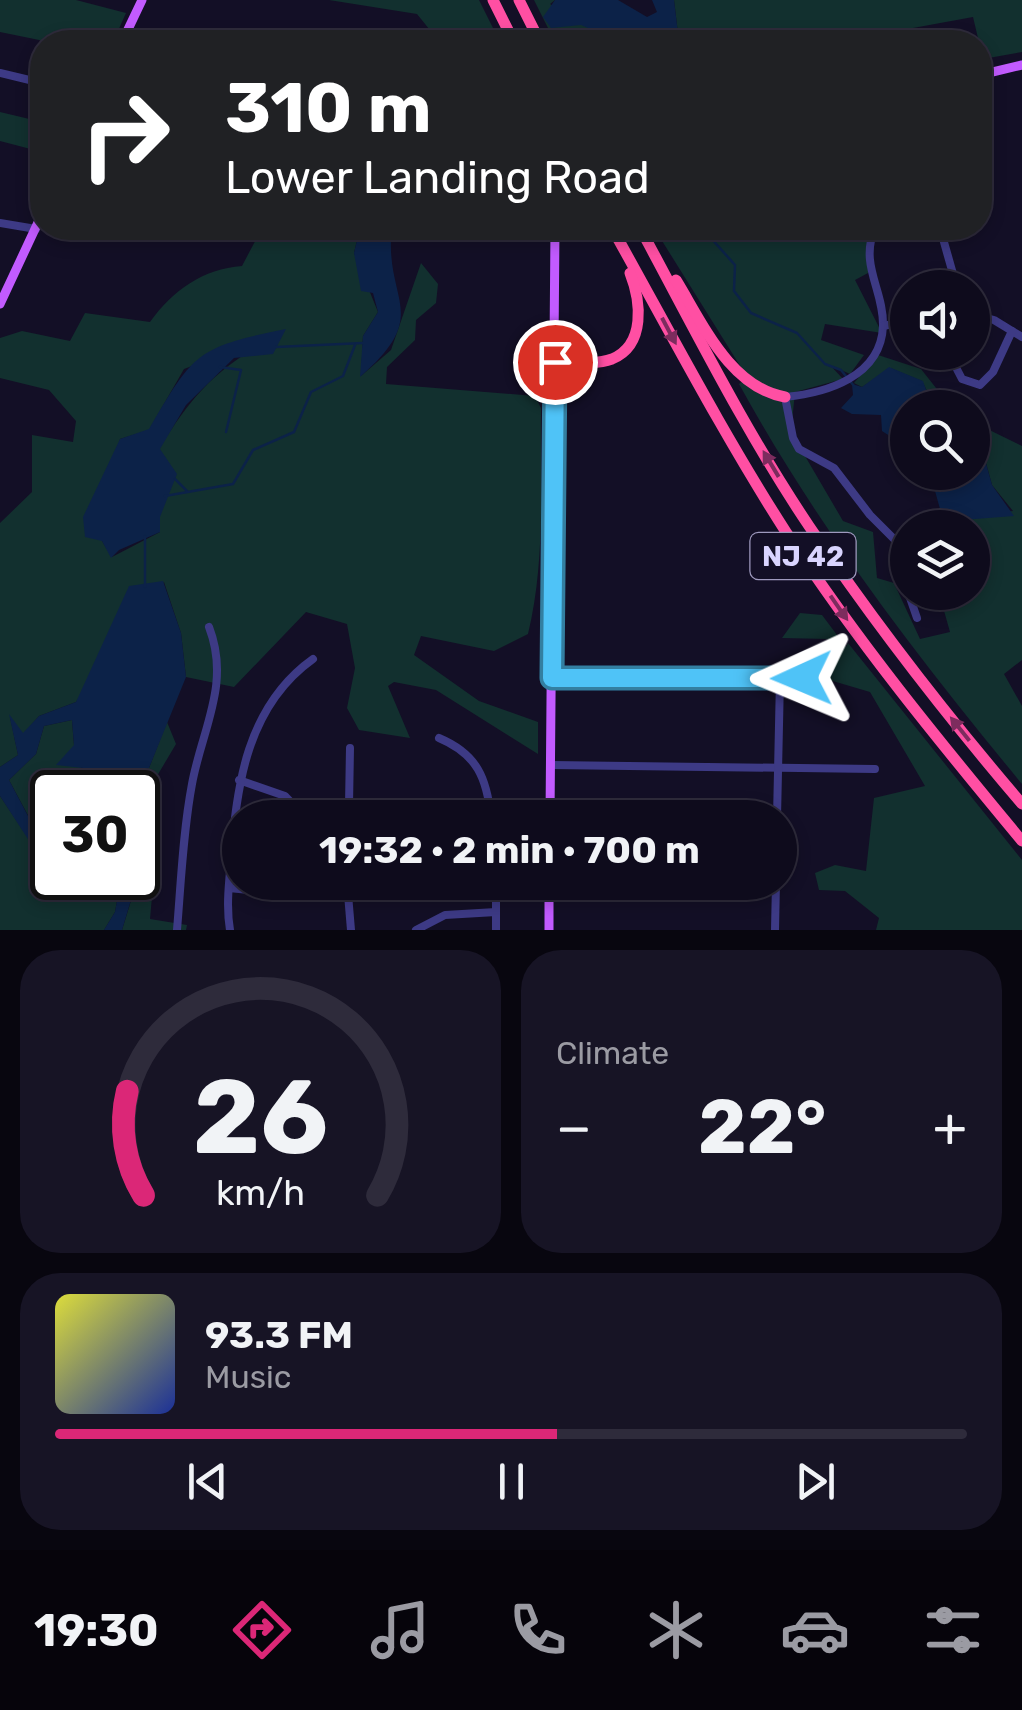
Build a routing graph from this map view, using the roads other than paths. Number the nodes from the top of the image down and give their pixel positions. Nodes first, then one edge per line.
1 (142, 0) edge
2 (493, 0) edge
3 (519, 0) edge
4 (128, 30) edge
5 (508, 30) edge
6 (534, 30) edge
7 (1022, 65) edge
8 (992, 72) edge
9 (0, 73) edge
10 (30, 80) edge
11 (0, 223) edge
12 (30, 228) edge
13 (31, 240) edge
14 (555, 240) edge
15 (619, 240) edge
16 (647, 240) edge
17 (648, 240) edge
18 (872, 240) edge
19 (943, 240) edge
20 (622, 246) junction
21 (952, 270) edge
22 (0, 304) edge
23 (990, 322) edge
24 (890, 325) edge
25 (554, 326) junction
26 (883, 326) junction
27 (1012, 331) junction
28 (1022, 337) edge
29 (586, 361) junction
30 (555, 362) junction
31 (957, 370) edge
32 (785, 397) junction
33 (890, 533) edge
34 (914, 610) edge
35 (917, 618) dead end
36 (209, 628) dead end
37 (313, 659) dead end
38 (552, 678) junction
39 (825, 678) dead end
40 (780, 679) junction
41 (439, 738) dead end
42 (350, 748) dead end
43 (551, 765) junction
44 (778, 766) junction
45 (875, 769) dead end
46 (239, 780) junction
47 (237, 800) edge
48 (290, 800) edge
49 (349, 800) edge
50 (488, 800) edge
51 (550, 800) edge
52 (778, 800) edge
53 (1022, 804) edge
54 (1022, 841) edge
55 (229, 900) edge
56 (349, 900) edge
57 (496, 900) edge
58 (549, 900) edge
59 (776, 900) edge
60 (496, 912) junction
61 (177, 930) edge
62 (230, 930) edge
63 (351, 930) edge
64 (416, 930) edge
65 (496, 930) edge
66 (549, 930) edge
67 (775, 930) edge

1 - 4 main road
2 - 5 highway
3 - 6 highway
7 - 8 main road
9 - 10 street
11 - 12 street
13 - 22 main road
14 - 25 main road
15 - 20 highway, NJ 42
53 -> 16 highway, NJ 42
17 - 32 highway
18 - 26 street
19 - 21 street
20 - 29 highway
20 -> 54 highway, NJ 42
23 - 27 street
24 - 26 street
25 - 29 highway
25 - 30 main road
26 - 32 street
27 - 28 street
27 - 31 street
29 - 30 highway
30 - 38 main road
32 - 33 street
34 - 35 street
36 - 61 street
37 - 46 street
38 - 40 street
38 - 43 main road
39 - 40 street
40 - 44 street
41 - 50 street
42 - 49 street
43 - 44 street
43 - 51 main road
44 - 45 street
44 - 52 street
46 - 47 street
46 - 48 street
55 - 62 street
56 - 63 street
57 - 60 street
58 - 66 main road
59 - 67 street
60 - 64 street
60 - 65 street

